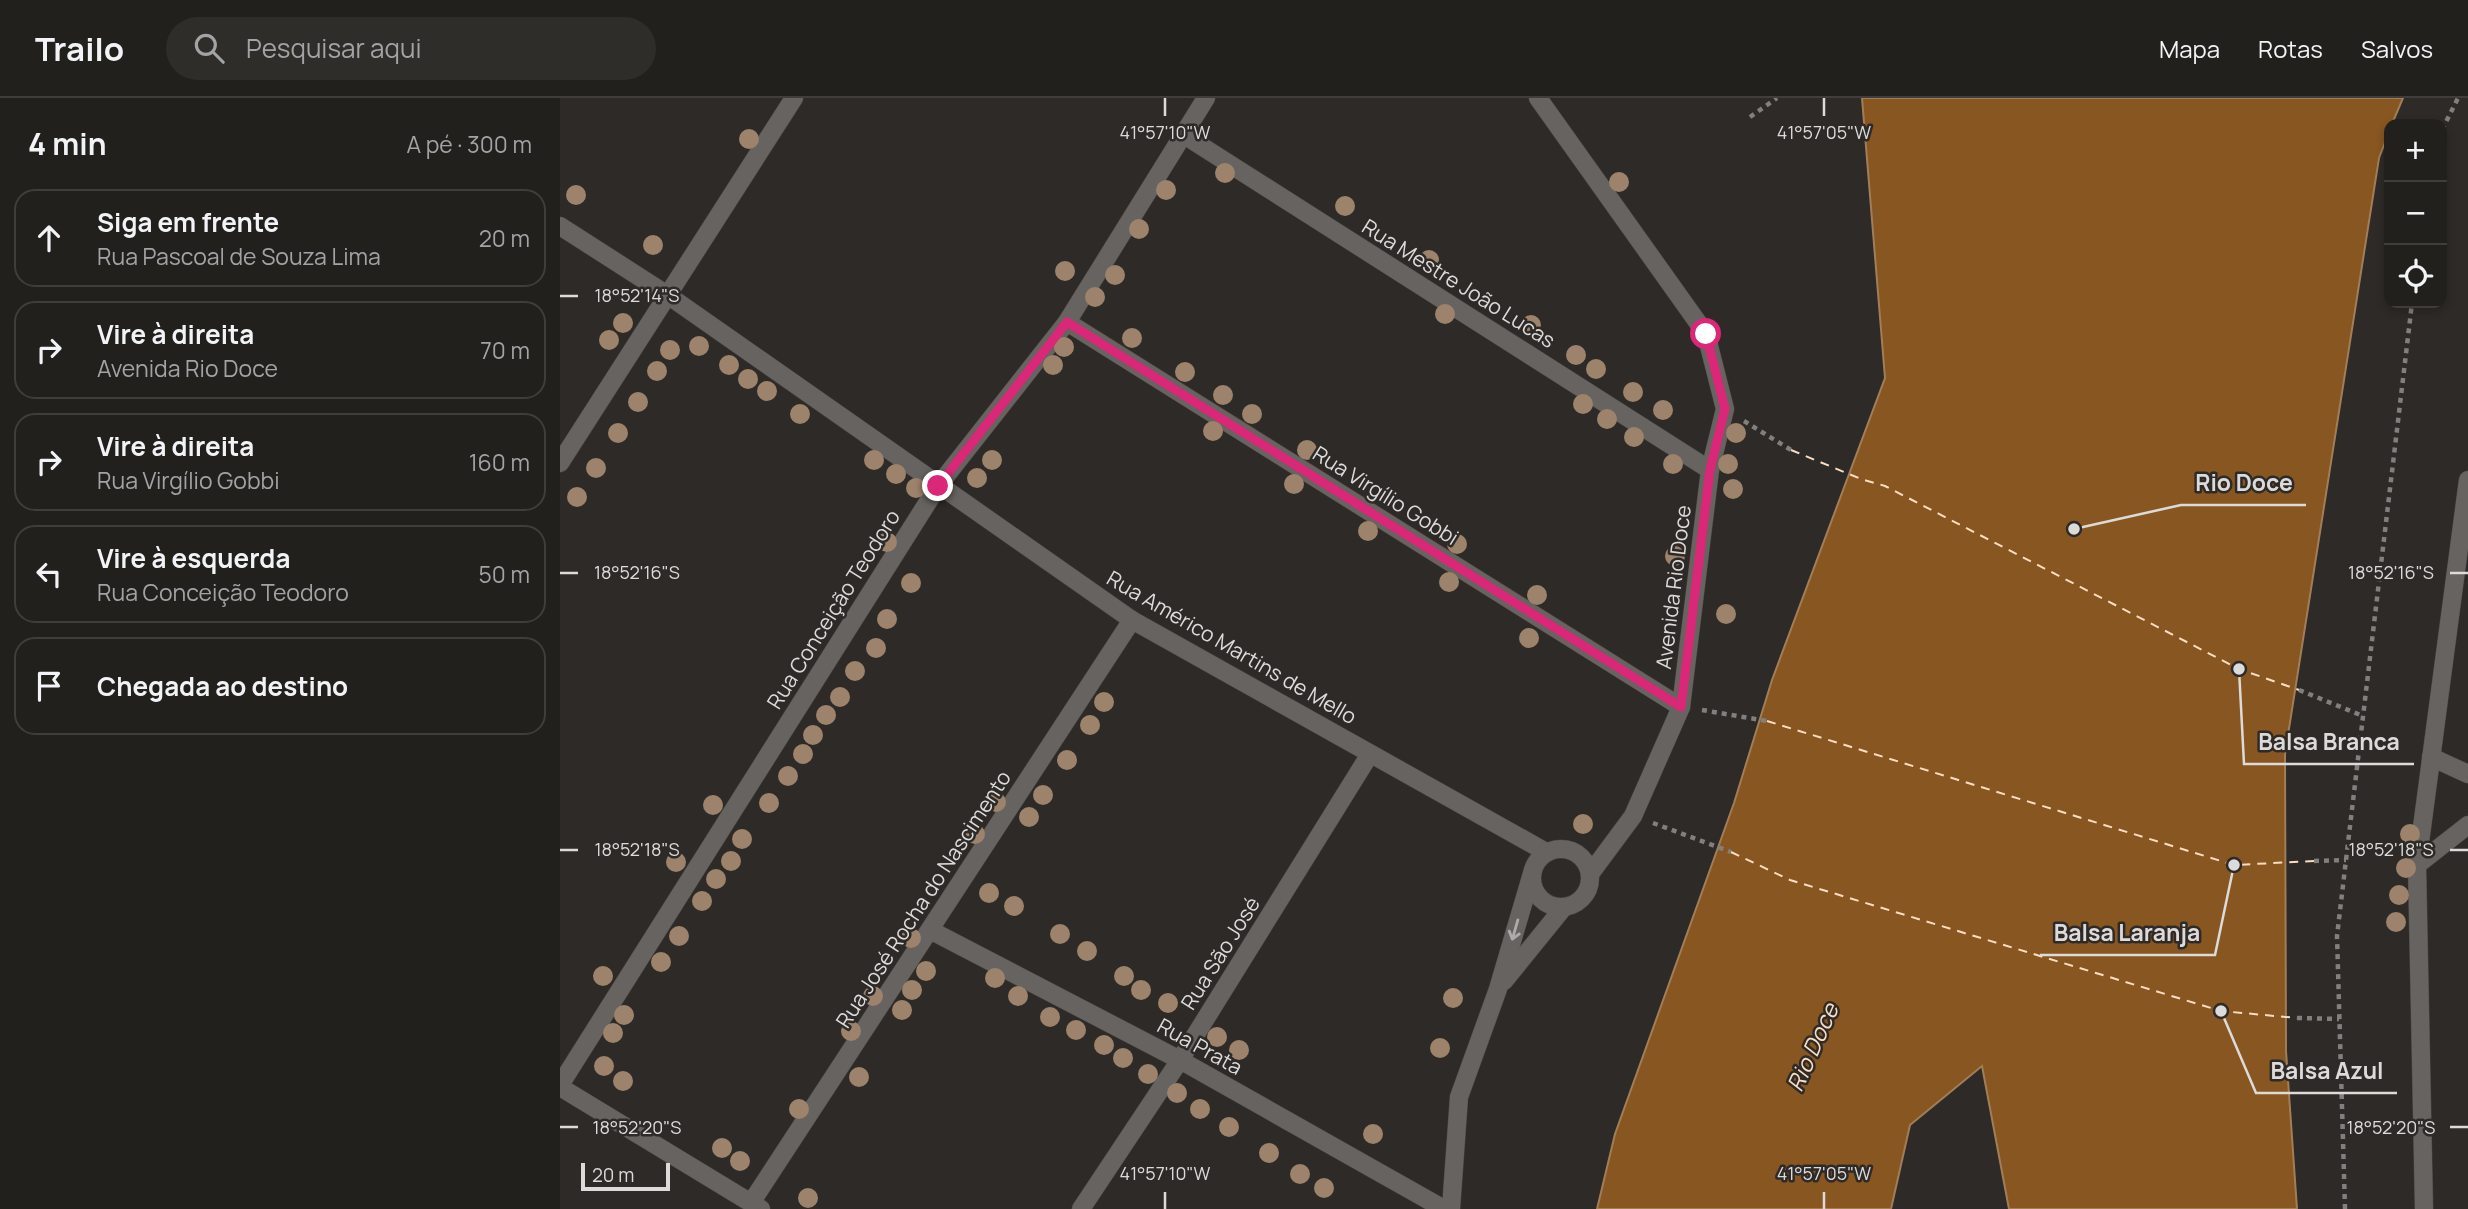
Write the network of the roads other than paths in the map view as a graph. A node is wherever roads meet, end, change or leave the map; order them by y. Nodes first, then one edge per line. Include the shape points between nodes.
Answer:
1 (794, 98) edge
2 (1206, 98) edge
3 (1538, 98) edge
4 (1184, 135) junction
5 (560, 226) edge
6 (669, 296) junction
7 (1067, 322) junction
8 (560, 463) edge
9 (1710, 470) junction
10 (2468, 480) edge
11 (938, 486) junction
12 (1132, 620) junction
13 (1681, 707) junction
14 (1370, 754) junction
15 (2431, 757) junction
16 (2468, 774) edge
17 (2468, 824) edge
18 (1546, 852) junction
19 (2417, 866) junction
20 (1532, 870) junction
21 (1590, 874) junction
22 (1564, 907) junction
23 (930, 930) junction
24 (1498, 989) junction
25 (1180, 1060) junction
26 (560, 1086) edge
27 (756, 1206) edge
28 (1081, 1209) edge
29 (1444, 1209) edge
30 (1451, 1209) edge
31 (2424, 1209) edge

1 - 6 street
2 - 4 street, Rua Conceição Teodoro
3 - 9 street, Avenida Rio Doce via 1706,334 1725,409
4 - 7 street, Rua Conceição Teodoro
4 - 9 street, Rua Mestre João Lucas
5 - 6 street, Rua Américo Martins de Mello
6 - 8 street
6 - 11 street, Rua Américo Martins de Mello
7 - 11 street, Rua Conceição Teodoro
7 - 13 street, Rua Virgílio Gobbi
9 - 13 street, Avenida Rio Doce
10 - 15 street
11 - 12 street, Rua Américo Martins de Mello
11 - 26 street, Rua Conceição Teodoro
12 - 14 street, Rua Américo Martins de Mello
12 - 23 street, Rua José Rocha do Nascimento
13 - 21 street, Avenida Rio Doce via 1633,816
14 - 18 street, Rua Américo Martins de Mello
14 - 25 street, Rua São José
15 - 16 street
15 - 19 street
17 - 19 street
18 - 20 street, Avenida Rio Doce
18 - 21 street via 1569,849 1586,863
19 - 31 street
20 - 22 street via 1535,892 1552,906
20 -> 24 street, Avenida Rio Doce
21 - 22 street, Avenida Rio Doce via 1583,896
22 - 24 street, Avenida Rio Doce
23 - 25 street, Rua Prata
23 - 27 street, Rua José Rocha do Nascimento
24 - 30 street, Avenida Rio Doce via 1459,1097
25 - 28 street, Rua São José
25 - 29 street, Rua Prata
26 - 27 street

